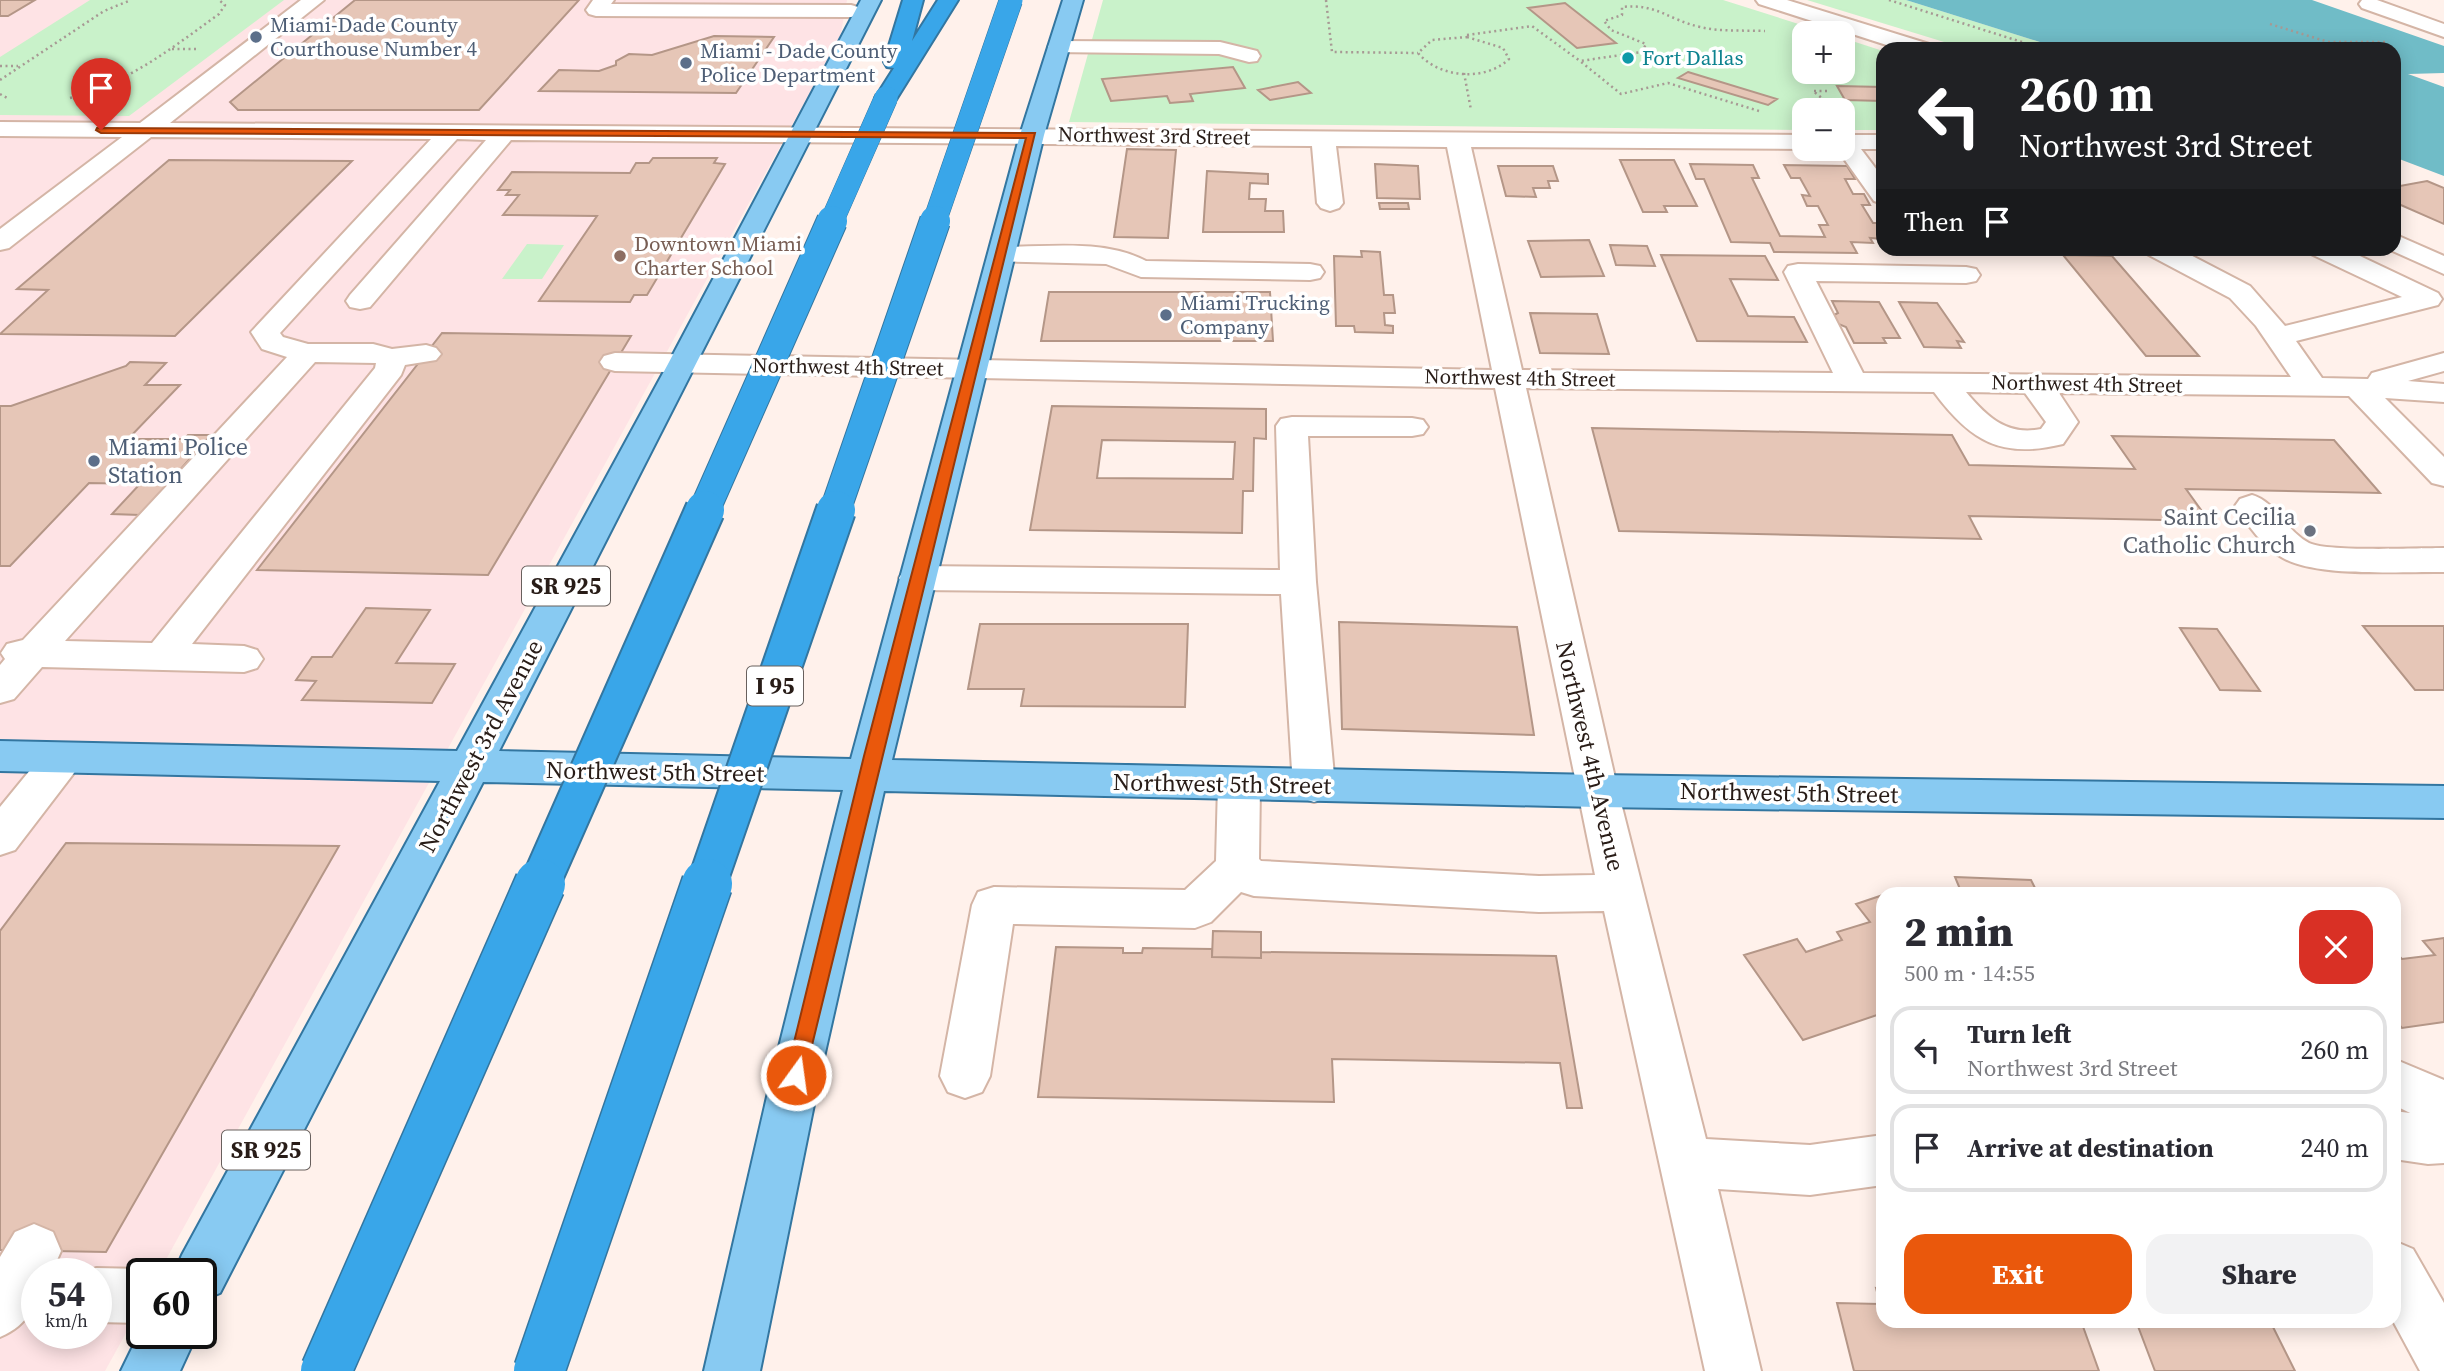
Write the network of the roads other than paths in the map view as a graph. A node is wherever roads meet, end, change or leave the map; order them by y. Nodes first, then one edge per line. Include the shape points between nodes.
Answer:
1 (314, 0) edge
2 (604, 0) edge
3 (871, 0) edge
4 (913, 0) edge
5 (948, 0) edge
6 (1011, 0) edge
7 (1073, 0) edge
8 (1766, 0) edge
9 (2370, 4) dead end
10 (850, 13) edge
11 (2444, 31) edge
12 (1899, 42) edge
13 (1059, 47) junction
14 (1249, 56) dead end
15 (886, 97) junction
16 (447, 121) junction
17 (1465, 128) junction
18 (0, 129) edge
19 (147, 130) junction
20 (504, 133) junction
21 (802, 135) junction
22 (1032, 135) junction
23 (1323, 137) junction
24 (1792, 142) edge
25 (1855, 142) edge
26 (1876, 142) edge
27 (1855, 157) edge
28 (1876, 186) edge
29 (1329, 203) dead end
30 (0, 242) edge
31 (2401, 245) edge
32 (1002, 255) junction
33 (2171, 256) edge
34 (2337, 256) edge
35 (2444, 265) edge
36 (1310, 272) dead end
37 (1966, 275) dead end
38 (360, 301) dead end
39 (2277, 337) junction
40 (307, 353) junction
41 (426, 354) dead end
42 (391, 358) junction
43 (615, 362) dead end
44 (2444, 362) edge
45 (683, 364) junction
46 (973, 369) junction
47 (1508, 379) junction
48 (1852, 382) junction
49 (1943, 383) junction
50 (2034, 384) junction
51 (2313, 387) junction
52 (2357, 387) junction
53 (2444, 393) edge
54 (1412, 427) dead end
55 (2444, 477) edge
56 (2252, 506) dead end
57 (2444, 560) edge
58 (917, 578) junction
59 (1298, 582) junction
60 (18, 653) edge
61 (162, 657) junction
62 (244, 659) dead end
63 (0, 690) edge
64 (0, 757) edge
65 (62, 758) junction
66 (471, 768) junction
67 (867, 777) junction
68 (1239, 785) junction
69 (1314, 786) junction
70 (1597, 792) junction
71 (2444, 802) edge
72 (0, 838) edge
73 (1237, 868) junction
74 (1622, 893) junction
75 (965, 1076) dead end
76 (2401, 1085) edge
77 (2444, 1110) edge
78 (2401, 1136) edge
79 (2444, 1139) edge
80 (1876, 1161) edge
81 (1686, 1162) junction
82 (210, 1258) edge
83 (2401, 1281) edge
84 (161, 1349) edge
85 (2444, 1359) edge
86 (149, 1371) edge
87 (326, 1371) edge
88 (539, 1371) edge
89 (732, 1371) edge
90 (1733, 1371) edge

1 - 19 street
2 - 10 street via 596,10
3 - 10 main road, Northwest 3rd Avenue
4 - 15 highway
5 - 15 highway
6 - 88 highway, I 95, bridge
7 - 13 main road
8 - 12 street
9 - 11 street
10 - 21 main road, Northwest 3rd Avenue / SR 925 via 845,53
13 - 14 street via 1220,48
13 - 22 main road
15 - 87 highway, bridge
16 - 19 street, Northwest 3rd Street via 424,132
16 - 20 street, Northwest 3rd Street
16 - 40 street via 378,211 265,332 272,344
17 - 23 street, Northwest 3rd Street
17 - 24 street, Northwest 3rd Street
17 - 47 street, Northwest 4th Avenue
18 - 19 street, Northwest 3rd Street
19 - 30 street
20 - 21 street, Northwest 3rd Street
20 - 38 street
21 - 22 street, Northwest 3rd Street
21 - 45 main road, Northwest 3rd Avenue / SR 925
22 - 23 street, Northwest 3rd Street
22 - 32 main road
23 - 29 street
25 - 26 street
27 - 28 street
31 - 35 street
32 - 36 street via 1106,256 1141,270
32 - 46 main road
33 - 39 street via 2240,292
34 - 39 street via 2428,299
37 - 48 street via 1798,272
39 - 51 street
40 - 42 street via 373,353
40 - 60 street
41 - 42 street
42 - 61 street via 390,369
43 - 45 street, Northwest 4th Street
44 - 52 street, Northwest 4th Street
45 - 46 street, Northwest 4th Street
45 - 66 main road, Northwest 3rd Avenue / SR 925
46 - 47 street, Northwest 4th Street
46 - 58 main road
47 - 48 street, Northwest 4th Street
47 - 70 street, Northwest 4th Avenue
48 - 49 street, Northwest 4th Street
49 - 50 street, Northwest 4th Street
49 - 50 street via 1975,424 2020,440 2052,437 2062,422
50 - 51 street, Northwest 4th Street
51 - 52 street, Northwest 4th Street
52 - 53 street, Northwest 4th Street
52 - 55 street
54 - 59 street via 1292,426
56 - 57 street via 2287,548 2301,554
58 - 59 street
58 - 67 main road
59 - 69 street
60 - 61 street
60 - 63 street
61 - 62 street
64 - 65 main road, Northwest 5th Street
65 - 66 main road, Northwest 5th Street
65 - 72 street
66 - 67 main road, Northwest 5th Street
66 - 82 main road, Northwest 3rd Avenue / SR 925
67 - 68 main road, Northwest 5th Street
67 - 89 main road
68 - 69 main road, Northwest 5th Street
68 - 73 street
69 - 70 main road, Northwest 5th Street
70 - 71 main road, Northwest 5th Street
70 - 74 street, Northwest 4th Avenue
73 - 74 street via 1254,878 1268,879 1539,894
73 - 75 street via 1195,909 994,905
74 - 81 street, Northwest 4th Avenue
76 - 77 street via 2422,1093
78 - 79 street
80 - 81 street via 1810,1170
81 - 90 street, Northwest 4th Avenue
83 - 85 street
84 - 86 main road

